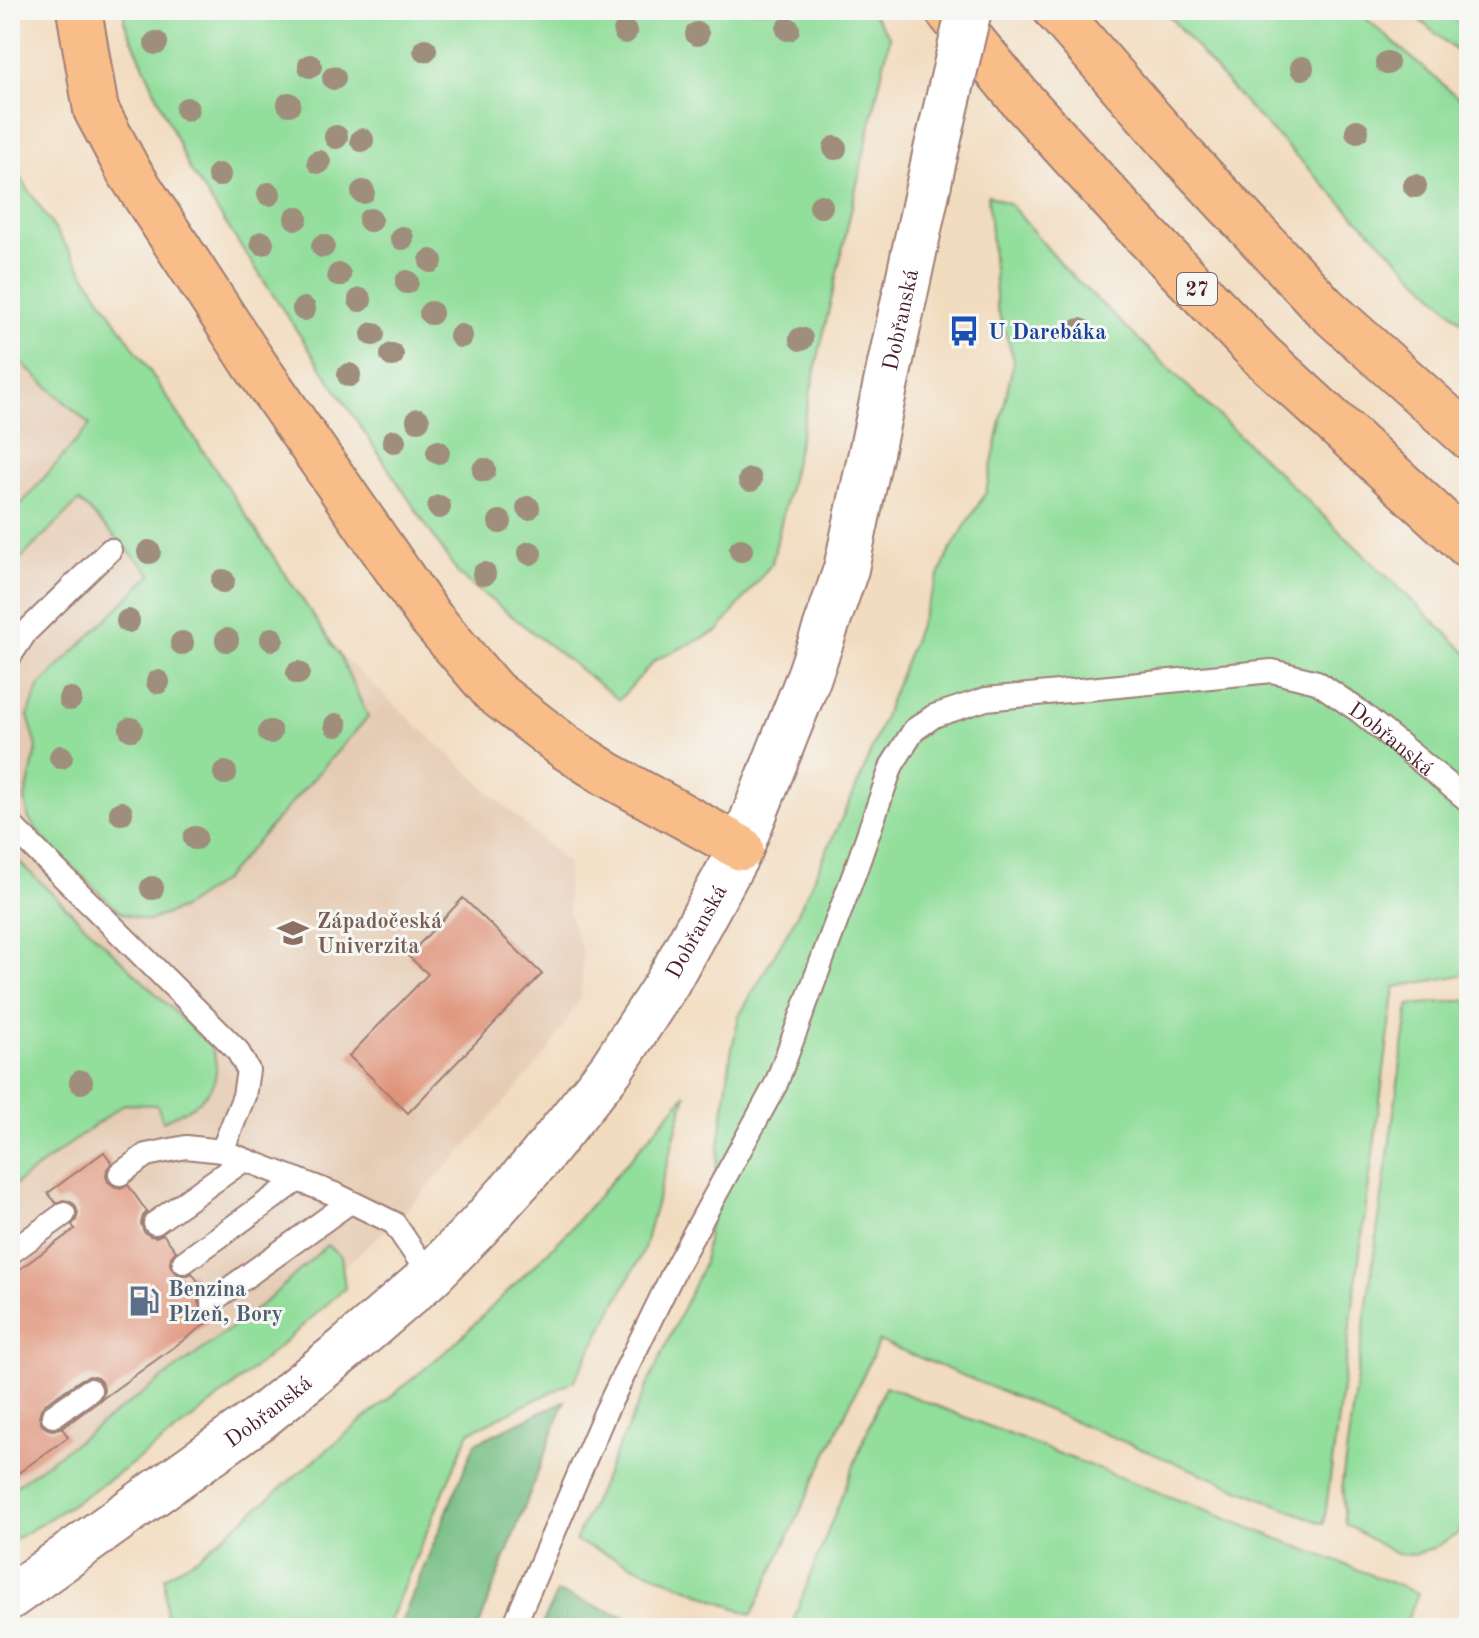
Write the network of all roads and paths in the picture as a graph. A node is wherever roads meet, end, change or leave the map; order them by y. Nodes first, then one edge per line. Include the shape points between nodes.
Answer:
1 (79, 10) edge
2 (947, 10) edge
3 (969, 10) edge
4 (1056, 10) edge
5 (1469, 437) edge
6 (1469, 546) edge
7 (110, 550) dead end
8 (10, 656) edge
9 (1469, 801) edge
10 (10, 824) edge
11 (741, 848) junction
12 (222, 1151) junction
13 (244, 1160) junction
14 (120, 1174) dead end
15 (298, 1180) junction
16 (350, 1202) junction
17 (64, 1214) dead end
18 (155, 1223) dead end
19 (21, 1253) edge
20 (184, 1262) dead end
21 (430, 1276) junction
22 (212, 1301) dead end
23 (90, 1390) dead end
24 (53, 1416) dead end
25 (10, 1597) edge
26 (513, 1628) edge

1 - 11 main road via 96,110 128,170 429,616 494,692 565,747
2 - 6 main road, 27 via 1127,216 1262,356
3 - 11 street, Dobřanská, bridge via 846,569
4 - 5 main road via 1324,307
7 - 8 lane via 26,632
9 - 26 lane, Dobřanská via 1317,682 1272,671 986,699 934,716 914,730 892,765 776,1084 678,1263 605,1413
10 - 12 lane via 237,1050 248,1070 244,1096
11 - 21 street, Dobřanská via 667,983 611,1069 539,1159
12 - 13 lane
12 - 14 lane via 186,1147 146,1155
13 - 15 lane
13 - 18 lane
15 - 16 lane
15 - 20 lane
16 - 21 lane via 394,1223
16 - 22 lane
17 - 19 lane
21 - 25 street, Dobřanská via 260,1418
23 - 24 lane

